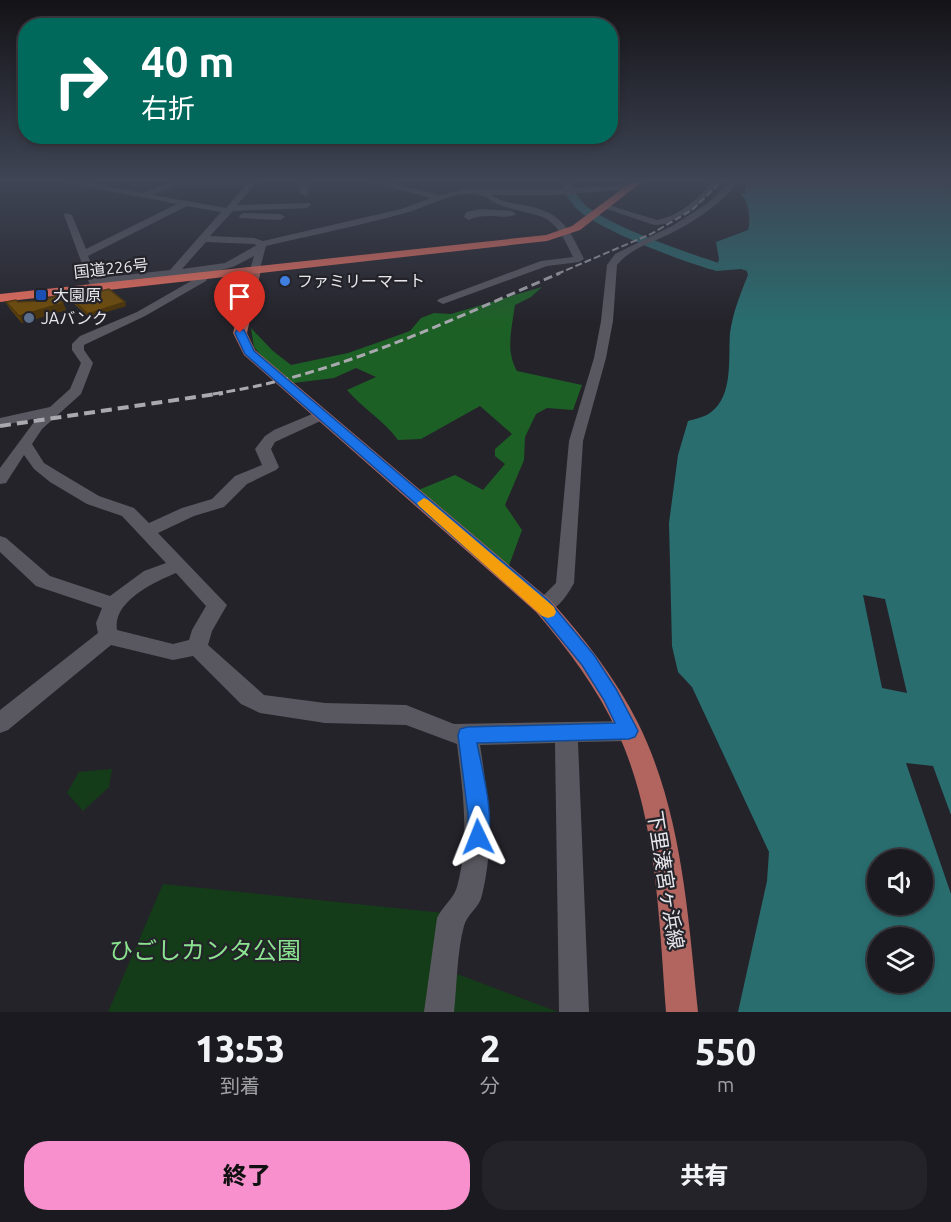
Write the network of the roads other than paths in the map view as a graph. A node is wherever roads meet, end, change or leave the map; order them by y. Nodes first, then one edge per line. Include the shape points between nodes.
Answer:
1 (73, 228) edge
2 (136, 228) edge
3 (213, 228) edge
4 (238, 228) edge
5 (334, 228) edge
6 (563, 228) edge
7 (574, 228) edge
8 (671, 228) edge
9 (566, 233) junction
10 (203, 239) junction
11 (226, 240) junction
12 (262, 246) junction
13 (84, 254) junction
14 (255, 270) junction
15 (173, 273) junction
16 (204, 275) junction
17 (95, 284) junction
18 (0, 298) edge
19 (443, 301) dead end
20 (52, 411) junction
21 (322, 415) junction
22 (0, 422) edge
23 (37, 426) junction
24 (0, 431) edge
25 (24, 444) junction
26 (0, 479) edge
27 (147, 531) junction
28 (0, 542) edge
29 (179, 565) junction
30 (113, 604) junction
31 (543, 606) junction
32 (108, 636) junction
33 (197, 647) junction
34 (0, 723) edge
35 (629, 731) junction
36 (566, 733) junction
37 (467, 735) junction
38 (439, 1012) edge
39 (574, 1012) edge
40 (682, 1012) edge

1 - 13 street
2 - 13 street
3 - 10 street
4 - 11 street
5 - 12 street
6 - 9 street
7 - 9 highway, 国道226号
8 - 31 street via 619,256 612,265 600,358 576,441 565,583
9 - 14 highway, 国道226号 via 525,242
9 - 19 street via 579,259 545,263
10 - 11 street
10 - 15 street
11 - 12 street via 254,240
12 - 14 street
12 - 15 street via 222,267
13 - 17 street
14 - 16 highway, 国道226号
14 - 21 main road, 下里湊宮ヶ浜線 via 240,333 246,348
15 - 17 street
16 - 17 highway, 国道226号
16 - 20 street via 141,314 78,344 87,363 85,371 69,399
17 - 18 highway, 国道226号
20 - 22 street
20 - 23 street
21 - 27 street via 270,439 263,449 271,467 241,480 226,497
21 - 31 main road, 下里湊宮ヶ浜線
23 - 24 street
23 - 25 street
25 - 26 street
25 - 27 street via 39,466 93,500 128,512
27 - 29 street
28 - 30 street via 43,581
29 - 30 street via 150,576
29 - 33 street via 217,605
30 - 32 street via 106,623
31 - 35 main road, 下里湊宮ヶ浜線 via 588,660
32 - 33 street via 173,652
32 - 34 street
33 - 37 street via 260,704 325,713 406,715 453,734
35 - 36 street
35 - 40 main road, 下里湊宮ヶ浜線 via 649,784 664,844
36 - 37 street
36 - 39 street
37 - 38 street via 478,837 470,896 451,918

